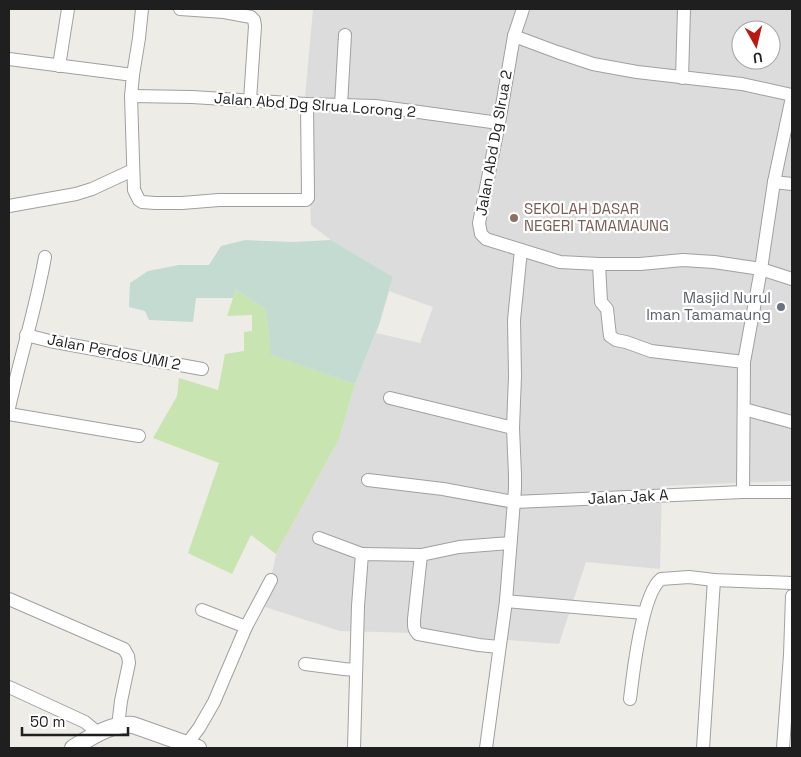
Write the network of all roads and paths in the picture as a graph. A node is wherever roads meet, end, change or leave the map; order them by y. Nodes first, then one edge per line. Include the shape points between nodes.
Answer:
1 (68, 9) edge
2 (142, 9) edge
3 (180, 9) edge
4 (523, 9) edge
5 (684, 9) edge
6 (345, 35) dead end
7 (514, 36) junction
8 (9, 59) edge
9 (59, 66) junction
10 (132, 75) junction
11 (682, 78) junction
12 (131, 96) junction
13 (792, 96) edge
14 (250, 100) junction
15 (307, 104) junction
16 (341, 105) junction
17 (499, 123) junction
18 (133, 170) junction
19 (774, 182) junction
20 (792, 184) edge
21 (9, 206) edge
22 (521, 250) junction
23 (45, 257) dead end
24 (600, 264) junction
25 (761, 269) junction
26 (792, 279) edge
27 (26, 335) junction
28 (744, 362) junction
29 (202, 369) dead end
30 (390, 398) dead end
31 (9, 408) edge
32 (744, 409) junction
33 (9, 414) edge
34 (792, 422) edge
35 (513, 428) junction
36 (139, 436) dead end
37 (368, 480) dead end
38 (743, 492) junction
39 (792, 492) edge
40 (514, 502) junction
41 (319, 538) dead end
42 (510, 543) junction
43 (362, 554) junction
44 (421, 555) junction
45 (271, 580) dead end
46 (714, 580) junction
47 (792, 583) edge
48 (792, 596) edge
49 (9, 599) edge
50 (506, 601) junction
51 (202, 610) dead end
52 (644, 613) junction
53 (246, 627) junction
54 (791, 630) edge
55 (499, 647) junction
56 (305, 664) dead end
57 (356, 670) junction
58 (9, 688) edge
59 (630, 699) dead end
60 (118, 726) junction
61 (98, 732) junction
62 (786, 743) edge
63 (189, 747) edge
64 (73, 748) edge
65 (354, 748) edge
66 (486, 748) edge
67 (703, 748) edge

1 - 9 street
2 - 10 street
3 - 14 street via 238,14 254,20
4 - 7 street, Jalan Abd Dg SIrua 2
5 - 11 street
6 - 16 street
7 - 11 street via 593,64
7 - 17 street, Jalan Abd Dg SIrua 2
8 - 9 street
9 - 10 street
10 - 12 street
11 - 13 street via 742,84
12 - 14 street, Jalan Abd Dg SIrua Lorong 2
12 - 18 street
13 - 19 street
14 - 15 street, Jalan Abd Dg SIrua Lorong 2
15 - 16 street, Jalan Abd Dg SIrua Lorong 2
15 - 18 street via 308,198 304,201 142,202 134,190
16 - 17 street, Jalan Abd Dg SIrua Lorong 2 via 375,106
17 - 22 street, Jalan Abd Dg SIrua 2 via 480,230 486,239
18 - 21 street via 76,194
19 - 20 street
19 - 25 street
22 - 24 street, Jalan Abd Dg SIrua 2 via 560,262
22 - 35 street via 514,320
23 - 27 street
24 - 25 street, Jalan Abd Dg SIrua 2 via 683,260
24 - 28 street via 601,302 607,309 612,338 651,351
25 - 26 street, Jalan Abd Dg SIrua 2
25 - 28 street
27 - 29 street, Jalan Perdos UMI 2
27 - 31 street
28 - 32 street
30 - 35 street
32 - 34 street
32 - 38 street
33 - 36 street
35 - 40 street
37 - 40 street, Jalan Jak A
38 - 39 street, Jalan Jak A
38 - 40 street, Jalan Jak A
40 - 42 street
41 - 43 street
42 - 44 street via 459,547
42 - 50 street
43 - 44 street
43 - 57 street
44 - 55 street via 414,619 416,632
45 - 53 street
46 - 47 street
46 - 52 street via 661,579
46 - 67 street
48 - 54 street
49 - 60 street via 124,650 129,663
50 - 52 street
50 - 55 street
51 - 53 street
52 - 59 street
53 - 63 street via 214,702
54 - 62 street
55 - 66 street
56 - 57 street
57 - 65 street
58 - 61 street via 85,722
60 - 61 street
60 - 63 street via 133,726
61 - 64 street

